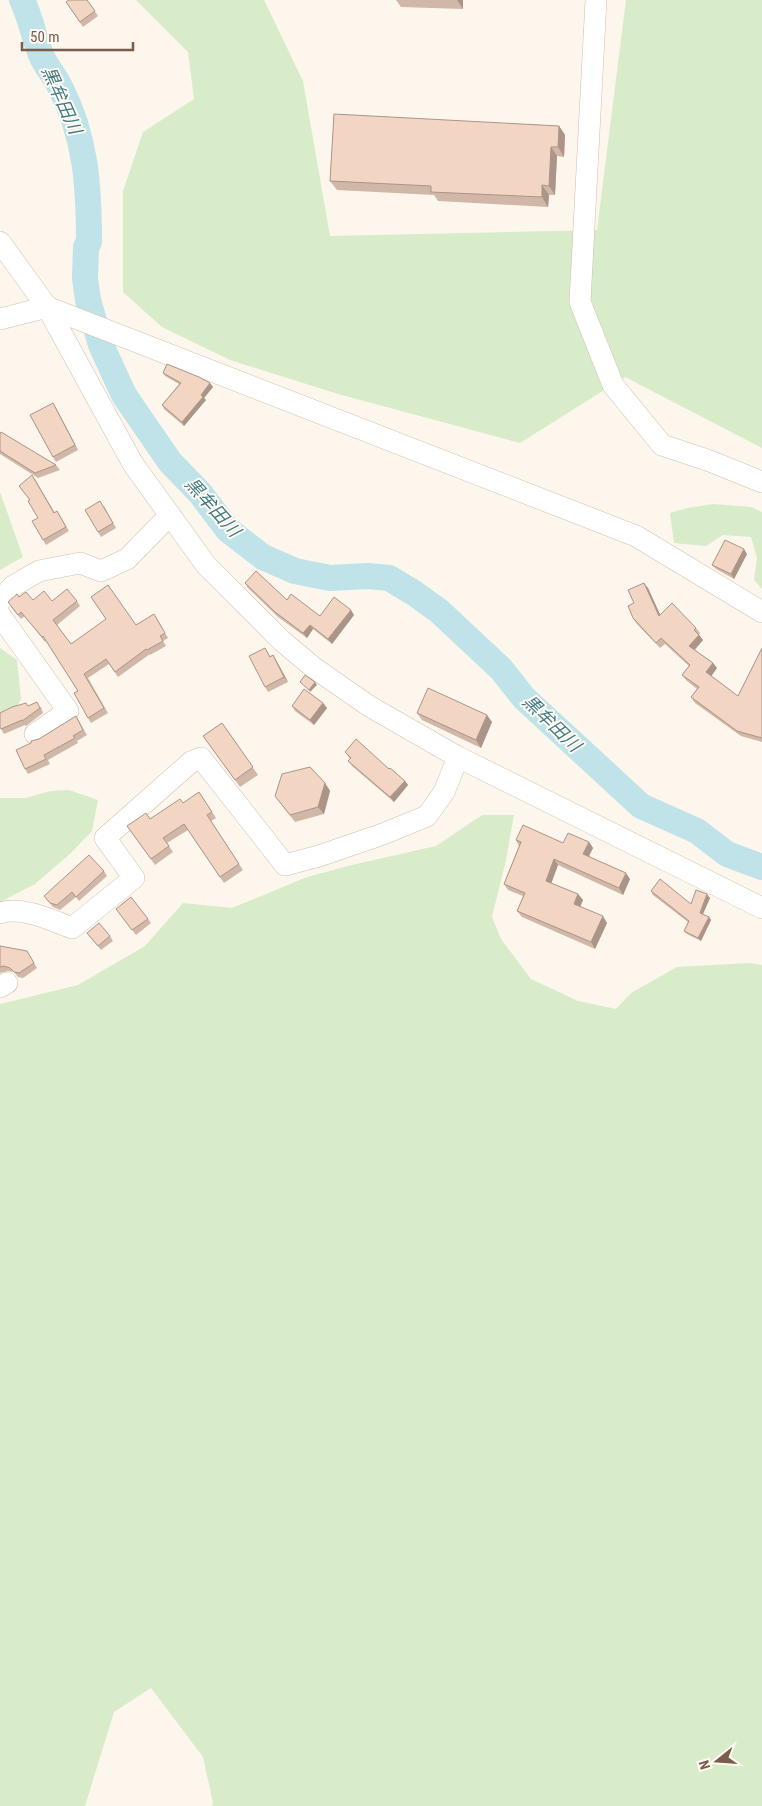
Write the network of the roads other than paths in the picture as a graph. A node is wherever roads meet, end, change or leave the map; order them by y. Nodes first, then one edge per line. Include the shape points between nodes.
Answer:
1 (596, 0) edge
2 (0, 242) edge
3 (47, 307) junction
4 (0, 319) edge
5 (762, 482) edge
6 (170, 515) junction
7 (0, 601) edge
8 (762, 612) edge
9 (0, 615) edge
10 (35, 734) dead end
11 (458, 757) junction
12 (762, 908) edge
13 (0, 913) edge

1 - 5 street via 580,302 613,385 662,445
2 - 3 street
3 - 4 street
3 - 6 street via 133,464
3 - 8 street via 636,536
6 - 7 street via 128,559 101,571 80,563 39,571 13,586
6 - 11 street via 206,564 282,642 369,706
9 - 10 street via 68,711
11 - 12 street
11 - 13 street via 444,792 427,816 285,865 202,758 191,762 105,838 134,878 72,928 32,914

